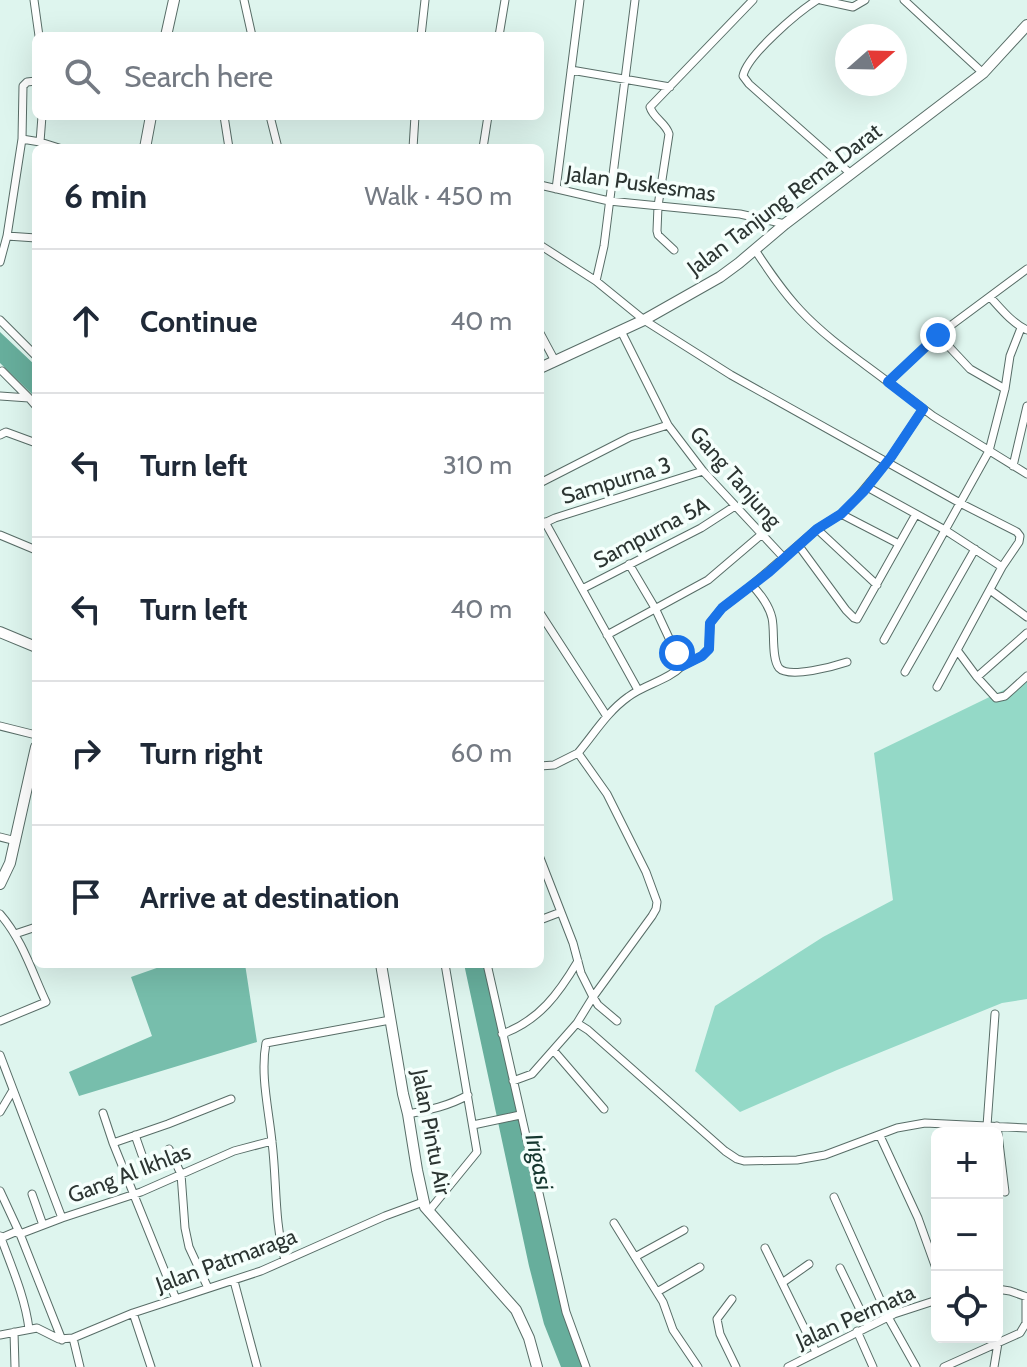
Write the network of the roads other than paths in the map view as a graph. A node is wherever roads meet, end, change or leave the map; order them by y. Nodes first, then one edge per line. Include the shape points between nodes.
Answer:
1 (34, 0) edge
2 (174, 0) edge
3 (244, 0) edge
4 (425, 0) edge
5 (505, 0) edge
6 (580, 0) edge
7 (635, 0) edge
8 (753, 0) edge
9 (819, 0) edge
10 (865, 0) edge
11 (904, 0) edge
12 (1027, 25) edge
13 (38, 32) edge
14 (167, 32) edge
15 (251, 32) edge
16 (421, 32) edge
17 (500, 32) edge
18 (571, 70) junction
19 (983, 73) junction
20 (625, 78) junction
21 (32, 81) edge
22 (670, 87) junction
23 (42, 120) edge
24 (150, 120) edge
25 (225, 120) edge
26 (271, 120) edge
27 (415, 120) edge
28 (487, 120) edge
29 (22, 139) junction
30 (40, 142) junction
31 (46, 144) edge
32 (146, 144) edge
33 (228, 144) edge
34 (277, 144) edge
35 (413, 144) edge
36 (484, 144) edge
37 (851, 174) junction
38 (544, 186) edge
39 (556, 189) junction
40 (609, 201) junction
41 (658, 206) junction
42 (785, 224) junction
43 (7, 236) junction
44 (32, 238) edge
45 (544, 248) edge
46 (674, 250) dead end
47 (755, 250) junction
48 (0, 262) edge
49 (1027, 269) edge
50 (596, 281) junction
51 (990, 297) junction
52 (0, 320) edge
53 (644, 320) junction
54 (1024, 329) edge
55 (621, 331) junction
56 (938, 335) junction
57 (544, 340) edge
58 (32, 352) edge
59 (555, 361) junction
60 (544, 366) edge
61 (2, 371) edge
62 (888, 382) junction
63 (1005, 389) junction
64 (0, 396) edge
65 (29, 398) junction
66 (32, 401) edge
67 (1027, 406) edge
68 (923, 409) junction
69 (668, 425) junction
70 (0, 435) edge
71 (32, 442) edge
72 (989, 451) junction
73 (887, 461) junction
74 (1013, 466) junction
75 (703, 471) junction
76 (1027, 474) edge
77 (544, 481) edge
78 (867, 487) junction
79 (960, 503) junction
80 (735, 506) junction
81 (841, 514) junction
82 (916, 514) junction
83 (544, 524) edge
84 (544, 526) edge
85 (817, 529) junction
86 (945, 530) junction
87 (762, 534) junction
88 (0, 535) edge
89 (899, 544) junction
90 (799, 546) junction
91 (32, 548) edge
92 (975, 549) junction
93 (784, 558) junction
94 (629, 564) junction
95 (1002, 567) junction
96 (752, 585) junction
97 (877, 585) junction
98 (582, 589) junction
99 (990, 590) junction
100 (655, 608) junction
101 (1027, 617) edge
102 (544, 620) edge
103 (0, 632) edge
104 (1027, 633) edge
105 (607, 635) junction
106 (884, 640) dead end
107 (32, 645) edge
108 (957, 650) junction
109 (847, 662) dead end
110 (682, 666) junction
111 (905, 672) dead end
112 (1027, 676) edge
113 (977, 677) junction
114 (937, 687) dead end
115 (638, 690) junction
116 (606, 715) junction
117 (0, 726) edge
118 (32, 734) edge
119 (578, 753) junction
120 (544, 766) edge
121 (31, 791) edge
122 (0, 837) edge
123 (16, 841) junction
124 (544, 868) edge
125 (550, 882) junction
126 (0, 884) edge
127 (544, 884) edge
128 (561, 912) junction
129 (0, 914) edge
130 (544, 918) edge
131 (32, 928) edge
132 (15, 934) junction
133 (578, 961) junction
134 (382, 968) edge
135 (446, 968) edge
136 (488, 968) edge
137 (593, 997) junction
138 (995, 1014) dead end
139 (390, 1020) junction
140 (0, 1021) edge
141 (617, 1021) dead end
142 (577, 1023) junction
143 (502, 1034) junction
144 (554, 1051) junction
145 (0, 1055) edge
146 (513, 1081) junction
147 (13, 1090) junction
148 (468, 1095) junction
149 (231, 1099) dead end
150 (604, 1109) dead end
151 (0, 1112) edge
152 (103, 1113) dead end
153 (408, 1114) junction
154 (518, 1115) junction
155 (473, 1125) junction
156 (987, 1126) junction
157 (997, 1126) junction
158 (950, 1127) edge
159 (979, 1127) edge
160 (1027, 1128) edge
161 (135, 1135) junction
162 (880, 1136) junction
163 (272, 1141) junction
164 (113, 1143) junction
165 (169, 1149) dead end
166 (142, 1155) dead end
167 (181, 1174) junction
168 (0, 1191) edge
169 (1005, 1192) dead end
170 (133, 1193) junction
171 (32, 1194) dead end
172 (834, 1197) dead end
173 (425, 1207) junction
174 (62, 1218) junction
175 (614, 1223) dead end
176 (43, 1225) junction
177 (684, 1230) dead end
178 (20, 1234) junction
179 (1, 1237) edge
180 (765, 1248) dead end
181 (931, 1254) edge
182 (635, 1257) junction
183 (285, 1260) junction
184 (809, 1264) dead end
185 (700, 1267) dead end
186 (840, 1268) dead end
187 (234, 1281) junction
188 (782, 1283) junction
189 (208, 1288) junction
190 (1003, 1290) edge
191 (657, 1292) junction
192 (1027, 1297) edge
193 (176, 1299) junction
194 (732, 1299) dead end
195 (931, 1302) edge
196 (133, 1313) junction
197 (888, 1317) junction
198 (54, 1324) junction
199 (868, 1326) junction
200 (29, 1329) junction
201 (42, 1330) junction
202 (857, 1331) junction
203 (14, 1332) junction
204 (0, 1335) edge
205 (73, 1338) junction
206 (62, 1340) junction
207 (1003, 1341) edge
208 (998, 1343) joint
209 (816, 1352) junction
210 (802, 1359) junction
211 (15, 1367) edge
212 (80, 1367) edge
213 (151, 1367) edge
214 (257, 1367) edge
215 (537, 1367) edge
216 (586, 1367) edge
217 (698, 1367) edge
218 (736, 1367) edge
219 (788, 1367) edge
220 (807, 1367) edge
221 (873, 1367) edge
222 (916, 1367) edge
223 (944, 1367) edge
224 (994, 1367) edge

1 - 13 street
2 - 14 street
3 - 15 street
4 - 16 street
5 - 17 street
6 - 18 street
7 - 20 street
8 - 22 street
9 - 10 street via 853,7
9 - 37 street via 796,15 754,57 743,76
11 - 19 street
12 - 19 street, Jalan Tanjung Rema Darat
18 - 20 street
18 - 39 street
19 - 37 street, Jalan Tanjung Rema Darat
20 - 22 street
20 - 40 street
21 - 29 street via 23,86
22 - 41 street via 650,107 669,134
23 - 30 street
24 - 32 street
25 - 33 street
26 - 34 street
27 - 35 street
28 - 36 street
29 - 30 street
29 - 43 street
30 - 31 street
37 - 42 street, Jalan Tanjung Rema Darat
38 - 39 street, Jalan Puskesmas
39 - 40 street, Jalan Puskesmas
40 - 41 street, Jalan Puskesmas
40 - 50 street
41 - 42 street, Jalan Puskesmas
41 - 46 street via 658,235
42 - 47 street, Jalan Tanjung Rema Darat
43 - 44 street
43 - 48 street
45 - 50 street
47 - 53 street, Jalan Tanjung Rema Darat via 720,277
47 - 62 street via 800,311
49 - 51 street
50 - 53 street
51 - 54 street
51 - 56 street
52 - 58 street
53 - 55 street, Jalan Tanjung Rema Darat
53 - 73 street
54 - 63 street via 1010,356
55 - 59 street, Jalan Tanjung Rema Darat
55 - 69 street, Gang Tanjung
56 - 62 street
56 - 63 street via 970,369
57 - 59 street
59 - 60 street, Jalan Tanjung Rema Darat
61 - 65 street
62 - 68 street
63 - 72 street
64 - 65 street
65 - 66 street
67 - 74 street
68 - 72 street
68 - 73 street
69 - 75 street, Gang Tanjung
69 - 77 street via 630,437
70 - 71 street via 6,432
72 - 74 street
72 - 79 street
73 - 78 street
73 - 79 street
74 - 76 street
75 - 80 street, Gang Tanjung
75 - 83 street, Sampurna 3
78 - 81 street
78 - 82 street
79 - 86 street
79 - 95 street via 1019,534
80 - 87 street, Gang Tanjung
80 - 94 street, Sampurna 5A
81 - 85 street
81 - 89 street
82 - 86 street
82 - 89 street
84 - 98 street
85 - 90 street
85 - 97 street
86 - 92 street
86 - 106 street
87 - 93 street, Gang Tanjung
87 - 100 street via 708,580
88 - 91 street
89 - 97 street
90 - 93 street
90 - 97 street via 854,618 859,618
92 - 95 street
92 - 111 street
93 - 96 street
94 - 98 street, Sampurna 5A
94 - 100 street
95 - 99 street
96 - 109 street via 771,614 779,668 801,673
96 - 110 street via 710,623 706,653
98 - 105 street
99 - 101 street
99 - 108 street
100 - 105 street
100 - 110 street
102 - 116 street
103 - 107 street
104 - 113 street
105 - 115 street
108 - 113 street
108 - 114 street
110 - 115 street
112 - 113 street via 1000,699
115 - 116 street
116 - 119 street
117 - 118 street
119 - 120 street
119 - 137 street via 607,794 657,902
121 - 123 street
122 - 123 street
123 - 126 street
124 - 125 street
125 - 127 street
125 - 128 street
128 - 130 street
128 - 133 street
129 - 132 street
131 - 132 street
132 - 140 street via 46,1002
133 - 137 street
133 - 143 street via 548,1005
134 - 139 street, Jalan Pintu Air
135 - 148 street
136 - 143 street
137 - 141 street
137 - 142 street
138 - 156 street
139 - 153 street, Jalan Pintu Air
139 - 163 street via 266,1043
142 - 144 street
142 - 162 street via 737,1159 813,1158
143 - 146 street
144 - 146 street via 532,1074
144 - 150 street
145 - 147 street
146 - 154 street
147 - 151 street
147 - 174 street
148 - 153 street
148 - 155 street
149 - 161 street
152 - 164 street
153 - 173 street, Jalan Pintu Air
154 - 155 street
154 - 216 street via 566,1312
155 - 173 street via 476,1155
156 - 157 street
156 - 159 street
157 - 160 street
157 - 169 street
158 - 162 street via 925,1123
161 - 164 street
161 - 166 street
162 - 181 street
163 - 167 street, Gang Al Ikhlas
163 - 183 street
164 - 170 street
165 - 167 street
167 - 170 street, Gang Al Ikhlas
167 - 189 street via 189,1247
168 - 178 street
170 - 174 street, Gang Al Ikhlas
170 - 193 street
171 - 176 street
172 - 197 street
173 - 183 street, Jalan Patmaraga via 385,1216
173 - 215 street, Jalan Pintu Air via 516,1310
174 - 176 street, Gang Al Ikhlas
175 - 182 street
176 - 178 street, Gang Al Ikhlas
177 - 182 street
178 - 179 street, Gang Al Ikhlas
178 - 198 street
179 - 200 street
180 - 188 street
182 - 191 street
183 - 187 street, Jalan Patmaraga
184 - 188 street
185 - 191 street
186 - 199 street
187 - 189 street, Jalan Patmaraga
187 - 214 street
188 - 209 street
189 - 193 street, Jalan Patmaraga
190 - 192 street
191 - 217 street via 673,1330
192 - 207 street via 1024,1327
193 - 196 street, Jalan Patmaraga
194 - 218 street via 717,1319
195 - 197 street, Jalan Permata
196 - 205 street, Jalan Patmaraga
196 - 213 street
197 - 199 street, Jalan Permata
197 - 222 street
198 - 201 street
198 - 206 street
199 - 202 street, Jalan Permata
200 - 201 street
200 - 203 street
201 - 206 street
202 - 209 street, Jalan Permata
202 - 221 street
203 - 204 street
203 - 211 street
205 - 206 street, Jalan Patmaraga
205 - 212 street
208 - 223 street
208 - 224 street
209 - 210 street, Jalan Permata
210 - 219 street, Jalan Permata
210 - 220 street

